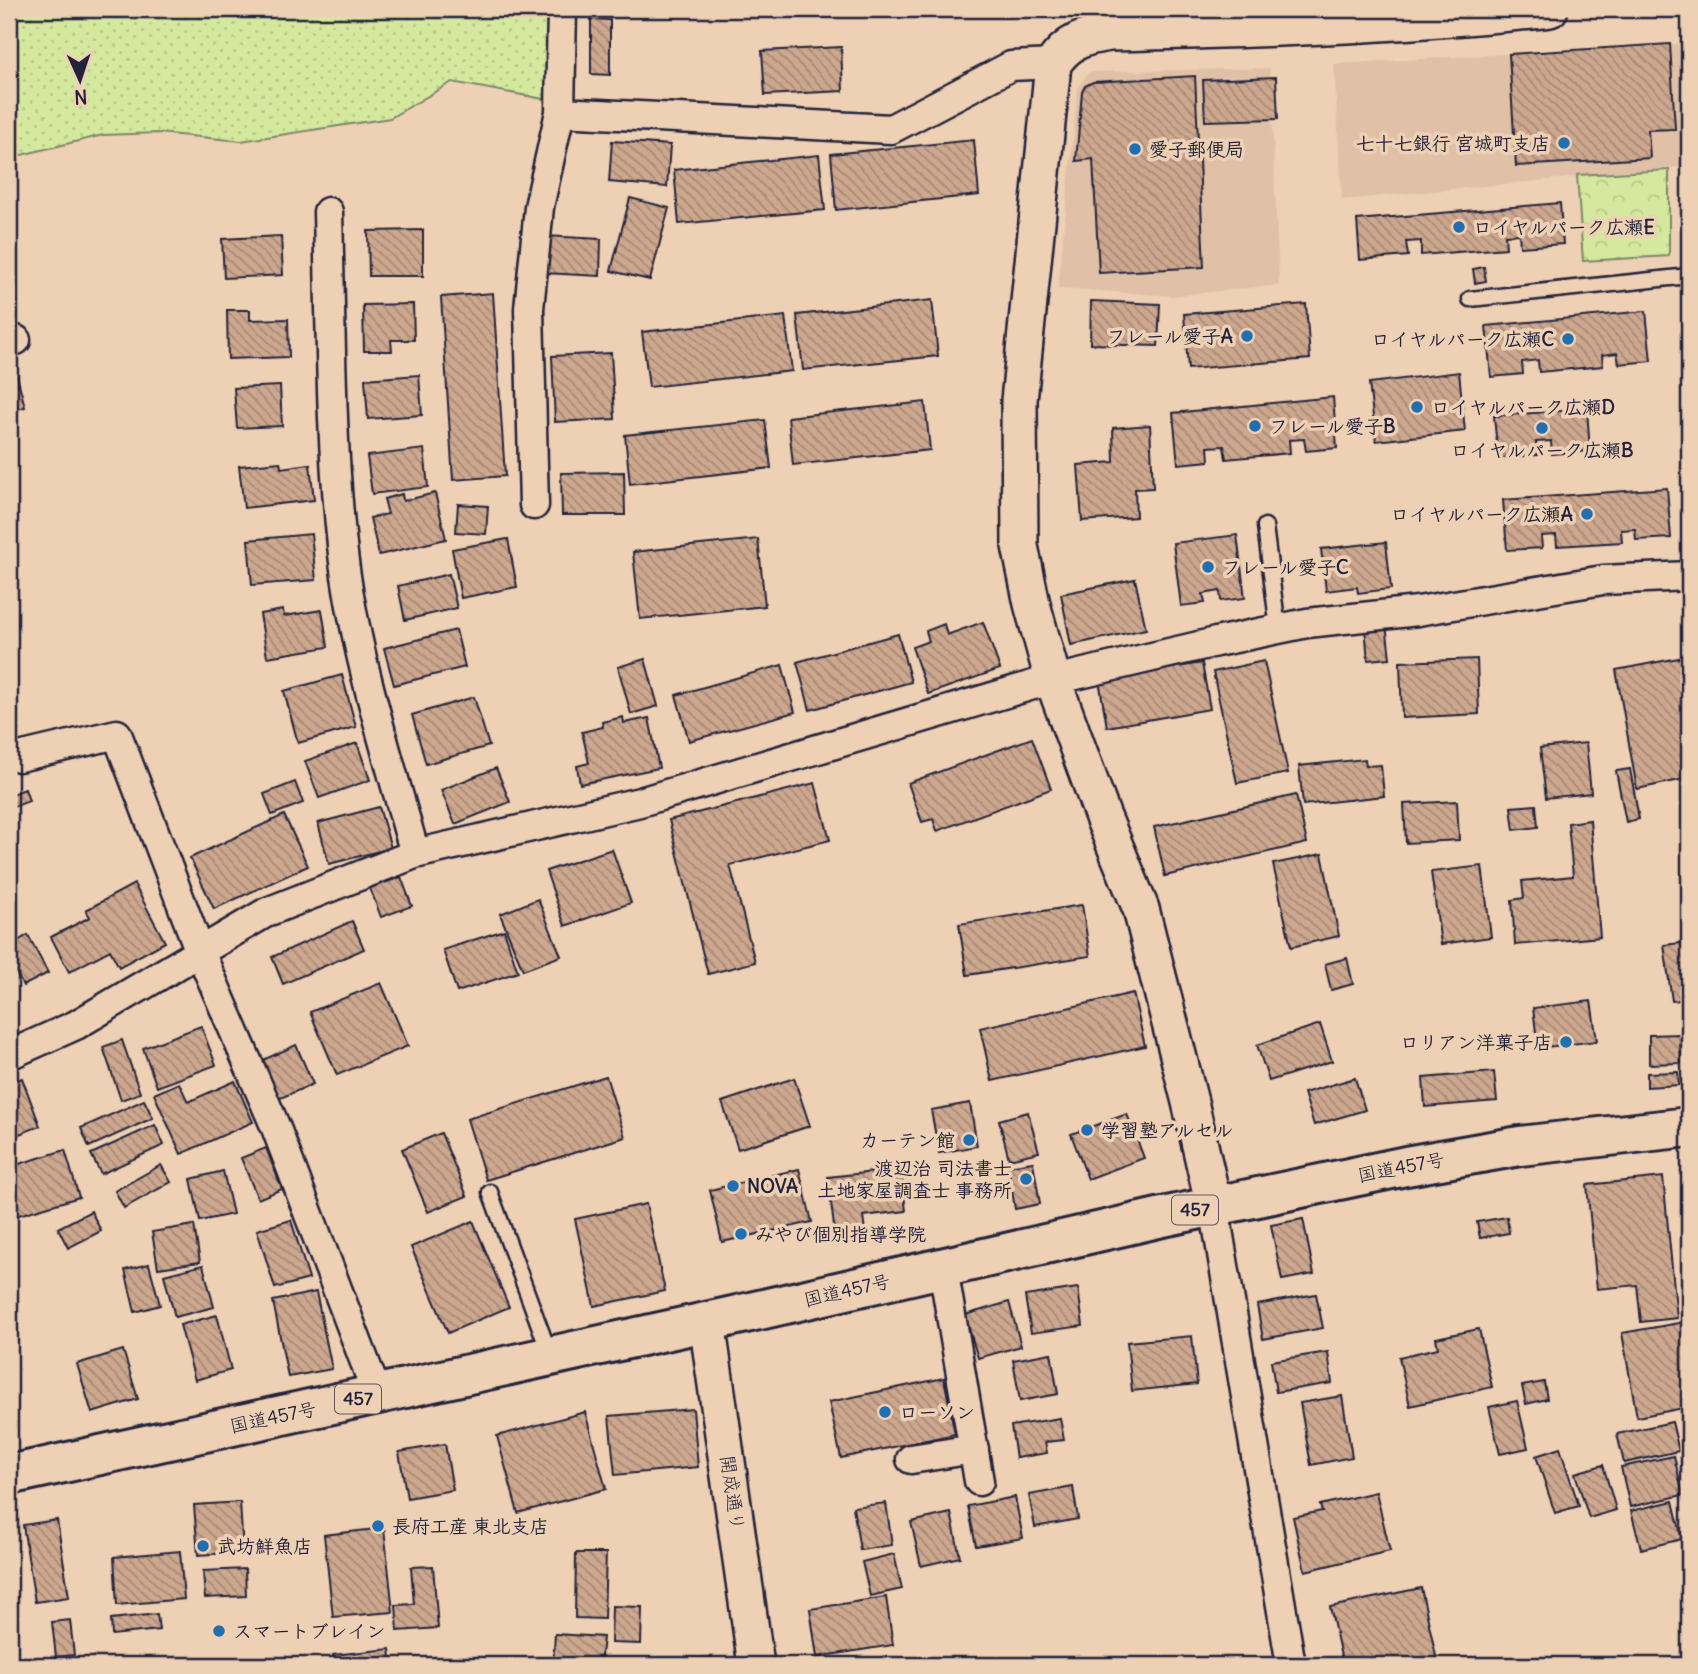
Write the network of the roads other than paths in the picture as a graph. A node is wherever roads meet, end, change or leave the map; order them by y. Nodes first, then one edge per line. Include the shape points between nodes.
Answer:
1 (562, 9) edge
2 (1550, 9) edge
3 (1319, 18) edge
4 (1054, 64) junction
5 (560, 111) junction
6 (328, 212) dead end
7 (1689, 276) edge
8 (1470, 299) dead end
9 (534, 505) dead end
10 (1265, 526) dead end
11 (1689, 576) edge
12 (1278, 629) junction
13 (1054, 680) junction
14 (19, 757) dead end
15 (415, 855) junction
16 (200, 952) junction
17 (9, 1055) edge
18 (1689, 1127) edge
19 (491, 1192) dead end
20 (1214, 1206) junction
21 (943, 1268) junction
22 (707, 1322) junction
23 (550, 1356) junction
24 (377, 1394) junction
25 (974, 1449) junction
26 (911, 1459) dead end
27 (9, 1475) edge
28 (979, 1481) dead end
29 (756, 1665) edge
30 (1291, 1665) edge

1 - 5 street
2 - 3 street via 1449,19
3 - 4 street via 1092,35 1076,40
4 - 5 street via 1011,66 891,129
4 - 13 street via 1019,401 1020,546
5 - 9 street via 539,207 529,309
6 - 15 street via 342,547 362,659
7 - 8 lane
10 - 12 lane
11 - 12 street via 1603,580
12 - 13 street
13 - 15 street via 640,802
13 - 20 street via 1141,909
14 - 16 street via 117,734
15 - 16 street via 267,912
16 - 17 street via 76,1025
16 - 24 street via 276,1128
18 - 20 highway, 国道457号 / 457 via 1520,1146
19 - 23 lane
20 - 21 highway, 国道457号 / 457
20 - 30 street
21 - 22 highway, 国道457号 / 457
21 - 25 street
22 - 23 highway, 国道457号 / 457
22 - 29 street, 開成通り
23 - 24 highway, 国道457号 / 457
24 - 27 highway, 国道457号 / 457
25 - 26 street
25 - 28 street

